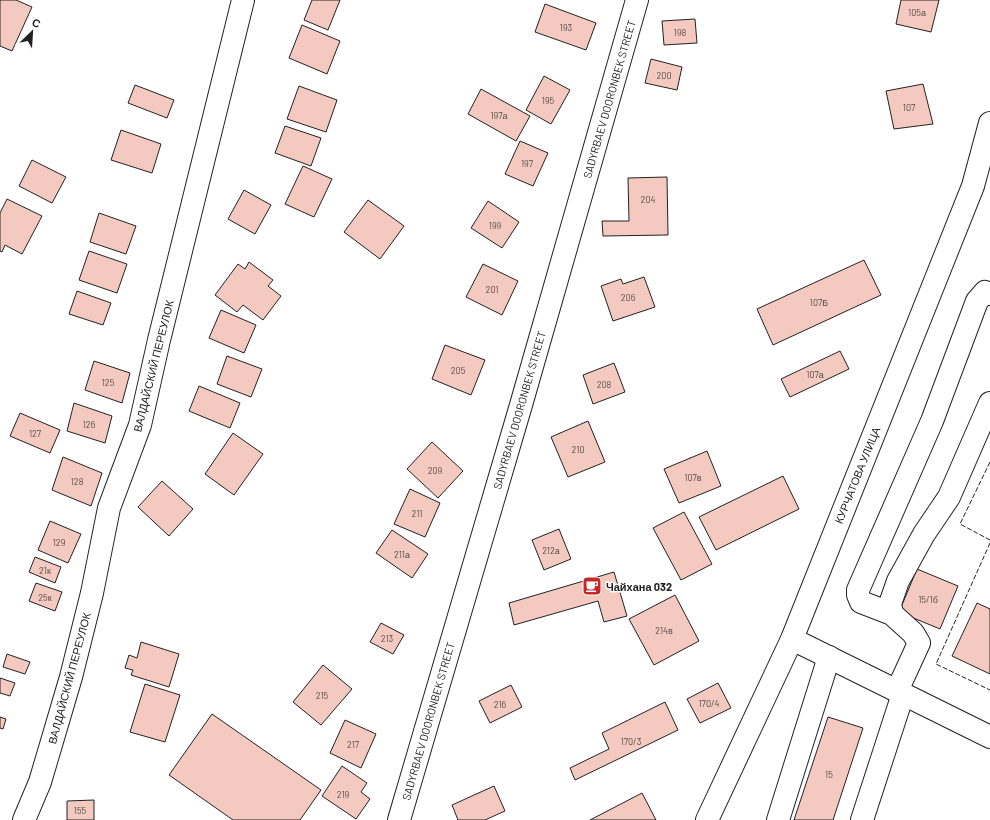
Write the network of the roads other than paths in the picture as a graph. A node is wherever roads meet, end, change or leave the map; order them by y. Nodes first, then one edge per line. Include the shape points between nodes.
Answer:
1 (243, 0) edge
2 (637, 0) edge
3 (990, 123) edge
4 (985, 165) edge
5 (990, 294) edge
6 (990, 403) edge
7 (892, 614) junction
8 (792, 639) junction
9 (829, 657) junction
10 (900, 693) junction
11 (990, 737) edge
12 (24, 820) edge
13 (399, 820) edge
14 (706, 820) edge
15 (778, 820) edge
16 (862, 820) edge

1 - 12 street, ВАЛДАЙСКИЙ ПЕРЕУЛОК via 140,425 109,508 92,594 70,677 40,782
2 - 13 street, SADYRBAEV DOORONBEK STREET
3 - 4 street, КУРЧАТОВА УЛИЦА
4 - 8 street, КУРЧАТОВА УЛИЦА via 973,186
5 - 7 street via 985,292 977,301 932,421 858,590 861,602
6 - 7 street via 949,497 924,534 898,581 890,604
7 - 10 street via 913,633 919,643
8 - 9 street
8 - 14 street, КУРЧАТОВА УЛИЦА
9 - 10 street
9 - 15 street
10 - 11 street
10 - 16 street

